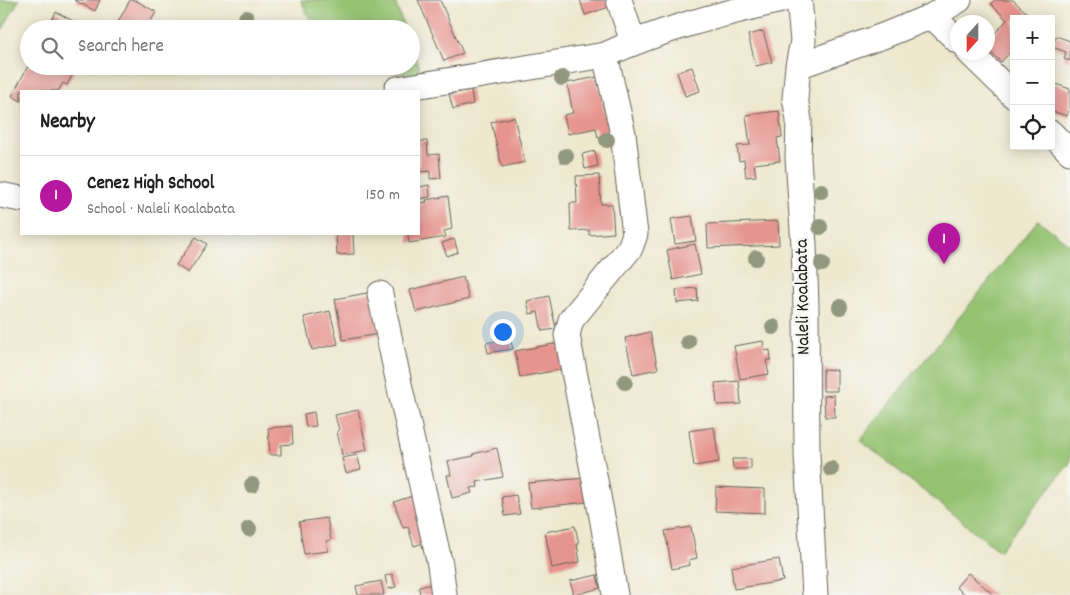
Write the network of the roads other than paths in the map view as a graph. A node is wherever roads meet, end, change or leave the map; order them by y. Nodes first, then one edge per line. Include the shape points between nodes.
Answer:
1 (619, 0) edge
2 (781, 0) edge
3 (799, 0) edge
4 (959, 0) edge
5 (932, 16) junction
6 (950, 33) edge
7 (633, 42) junction
8 (605, 55) junction
9 (977, 60) edge
10 (798, 66) junction
11 (397, 89) dead end
12 (1010, 92) edge
13 (1055, 137) edge
14 (1070, 152) edge
15 (0, 196) edge
16 (20, 199) edge
17 (380, 294) dead end
18 (444, 595) edge
19 (615, 595) edge
20 (815, 595) edge

1 - 7 street
2 - 7 street via 726,13
3 - 10 street, Naleli Koalabata via 803,41
4 - 5 street
5 - 6 street
5 - 10 street
7 - 8 street
8 - 11 street
8 - 19 street via 623,134 636,234 630,248 571,320 567,335
9 - 12 street
10 - 20 street, Naleli Koalabata via 795,98 799,120 806,307 807,454
13 - 14 street
15 - 16 street
17 - 18 street

